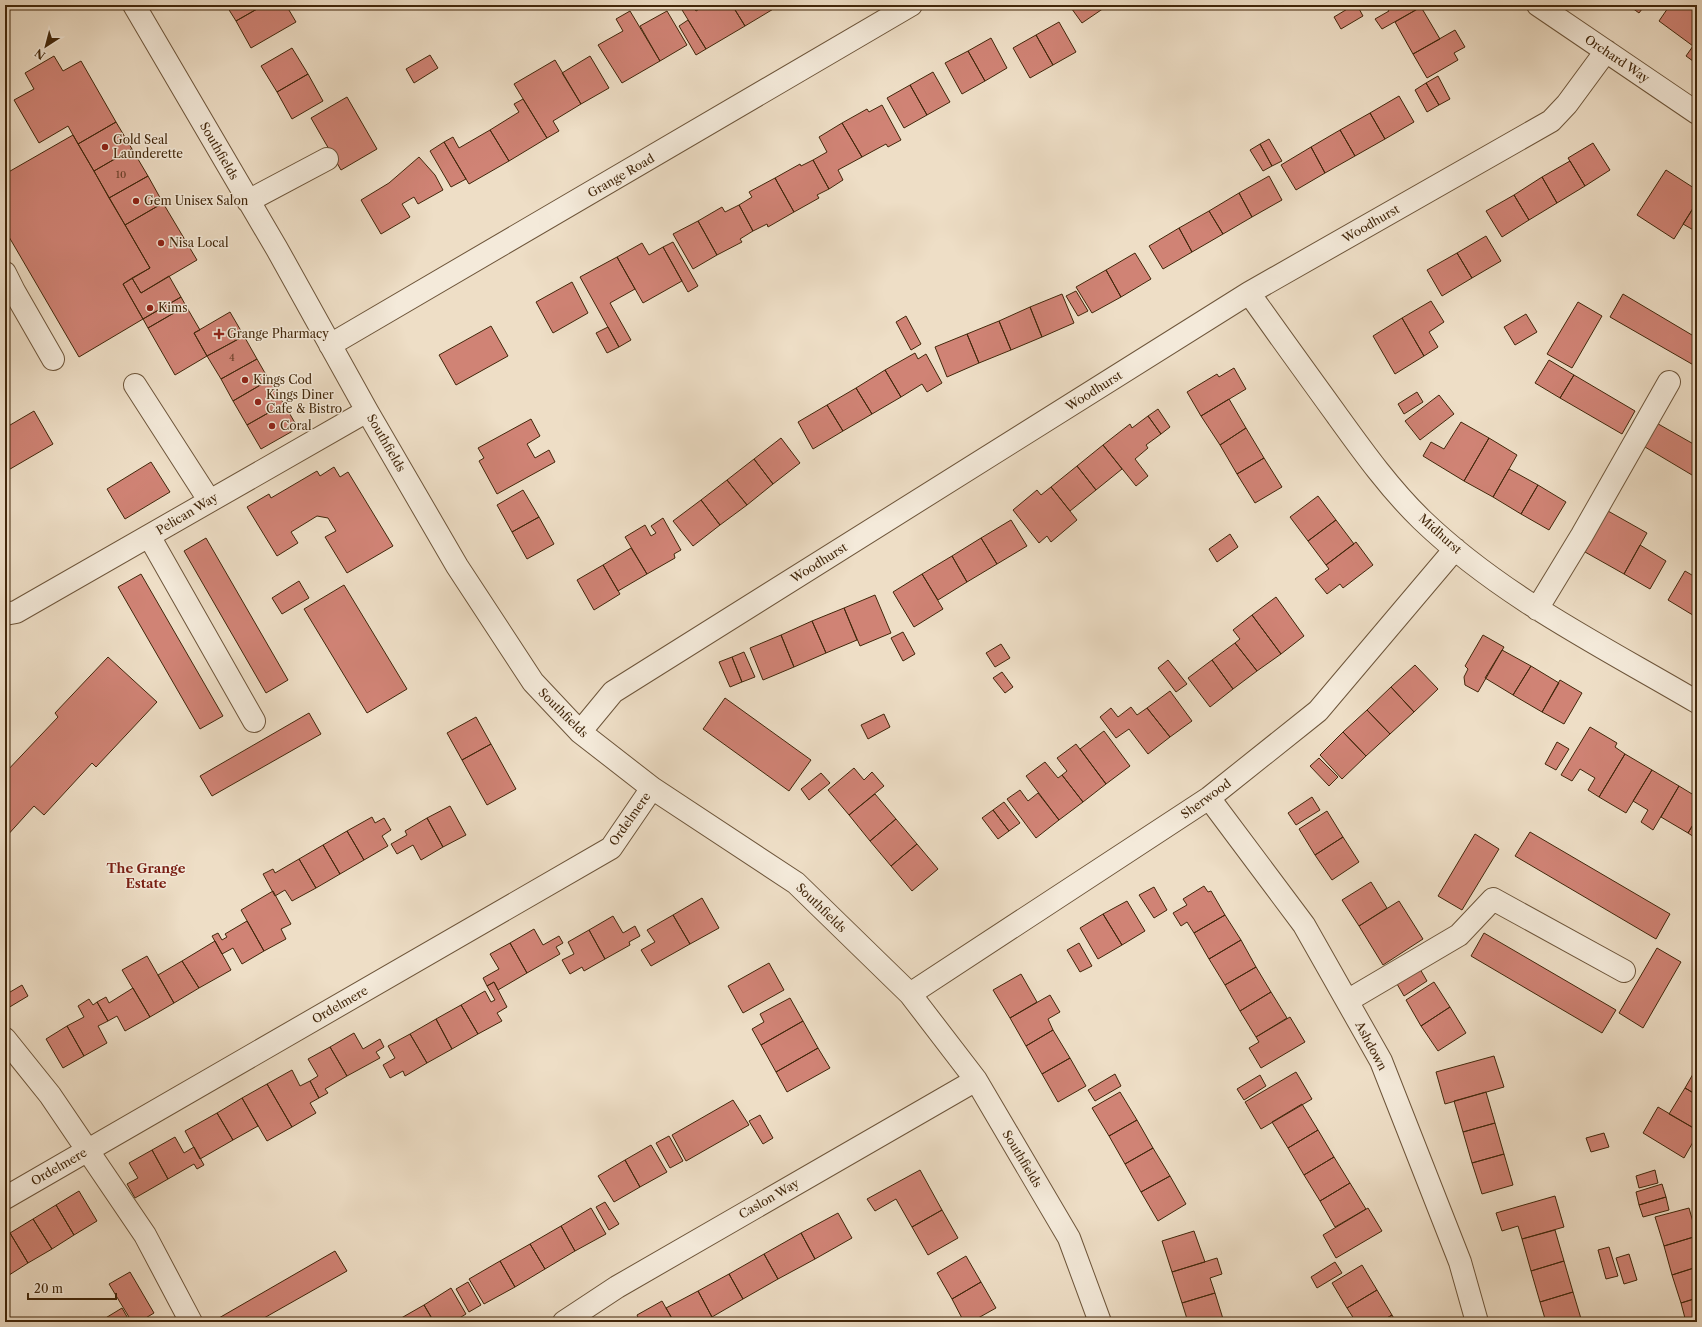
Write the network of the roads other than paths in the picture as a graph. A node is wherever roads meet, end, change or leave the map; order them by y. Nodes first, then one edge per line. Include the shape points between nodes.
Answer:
1 (134, 5) edge
2 (911, 5) edge
3 (1538, 5) edge
4 (1606, 52) junction
5 (1697, 113) edge
6 (327, 159) dead end
7 (248, 201) junction
8 (8, 286) edge
9 (1249, 294) junction
10 (330, 345) junction
11 (53, 359) dead end
12 (1669, 382) dead end
13 (135, 385) dead end
14 (367, 410) junction
15 (210, 500) junction
16 (149, 536) junction
17 (1455, 549) junction
18 (1537, 609) junction
19 (5, 614) edge
20 (1697, 702) edge
21 (254, 721) dead end
22 (580, 732) junction
23 (652, 788) junction
24 (1209, 798) junction
25 (1624, 971) dead end
26 (910, 994) junction
27 (1347, 1001) junction
28 (5, 1039) edge
29 (976, 1080) junction
30 (87, 1150) junction
31 (5, 1198) edge
32 (191, 1322) edge
33 (564, 1322) edge
34 (1100, 1322) edge
35 (1477, 1322) edge

1 - 7 street, Southfields
2 - 10 street, Grange Road
3 - 4 street, Orchard Way
4 - 5 street, Orchard Way
4 - 9 street, Woodhurst via 1551,121
6 - 7 street
7 - 10 street, Southfields
8 - 11 street
9 - 17 street, Midhurst via 1391,486 1421,519
9 - 22 street, Woodhurst via 613,692
10 - 14 street, Southfields
12 - 18 street
13 - 15 street
14 - 15 street, Pelican Way
14 - 22 street, Southfields via 457,566 533,682
15 - 16 street, Pelican Way
16 - 19 street, Pelican Way via 16,612
16 - 21 street
17 - 18 street, Midhurst
17 - 24 street, Sherwood via 1318,711
18 - 20 street, Midhurst
22 - 23 street, Southfields
23 - 26 street, Southfields via 796,883
23 - 30 street, Ordelmere via 611,848
24 - 26 street, Sherwood
24 - 27 street, Ashdown via 1304,925
25 - 27 street via 1493,899 1459,935
26 - 29 street, Southfields
27 - 35 street, Ashdown via 1381,1061 1460,1262
28 - 30 street via 50,1095
29 - 33 street, Caslon Way via 617,1287
29 - 34 street, Southfields via 1070,1238
30 - 31 street, Ordelmere
30 - 32 street via 144,1235

